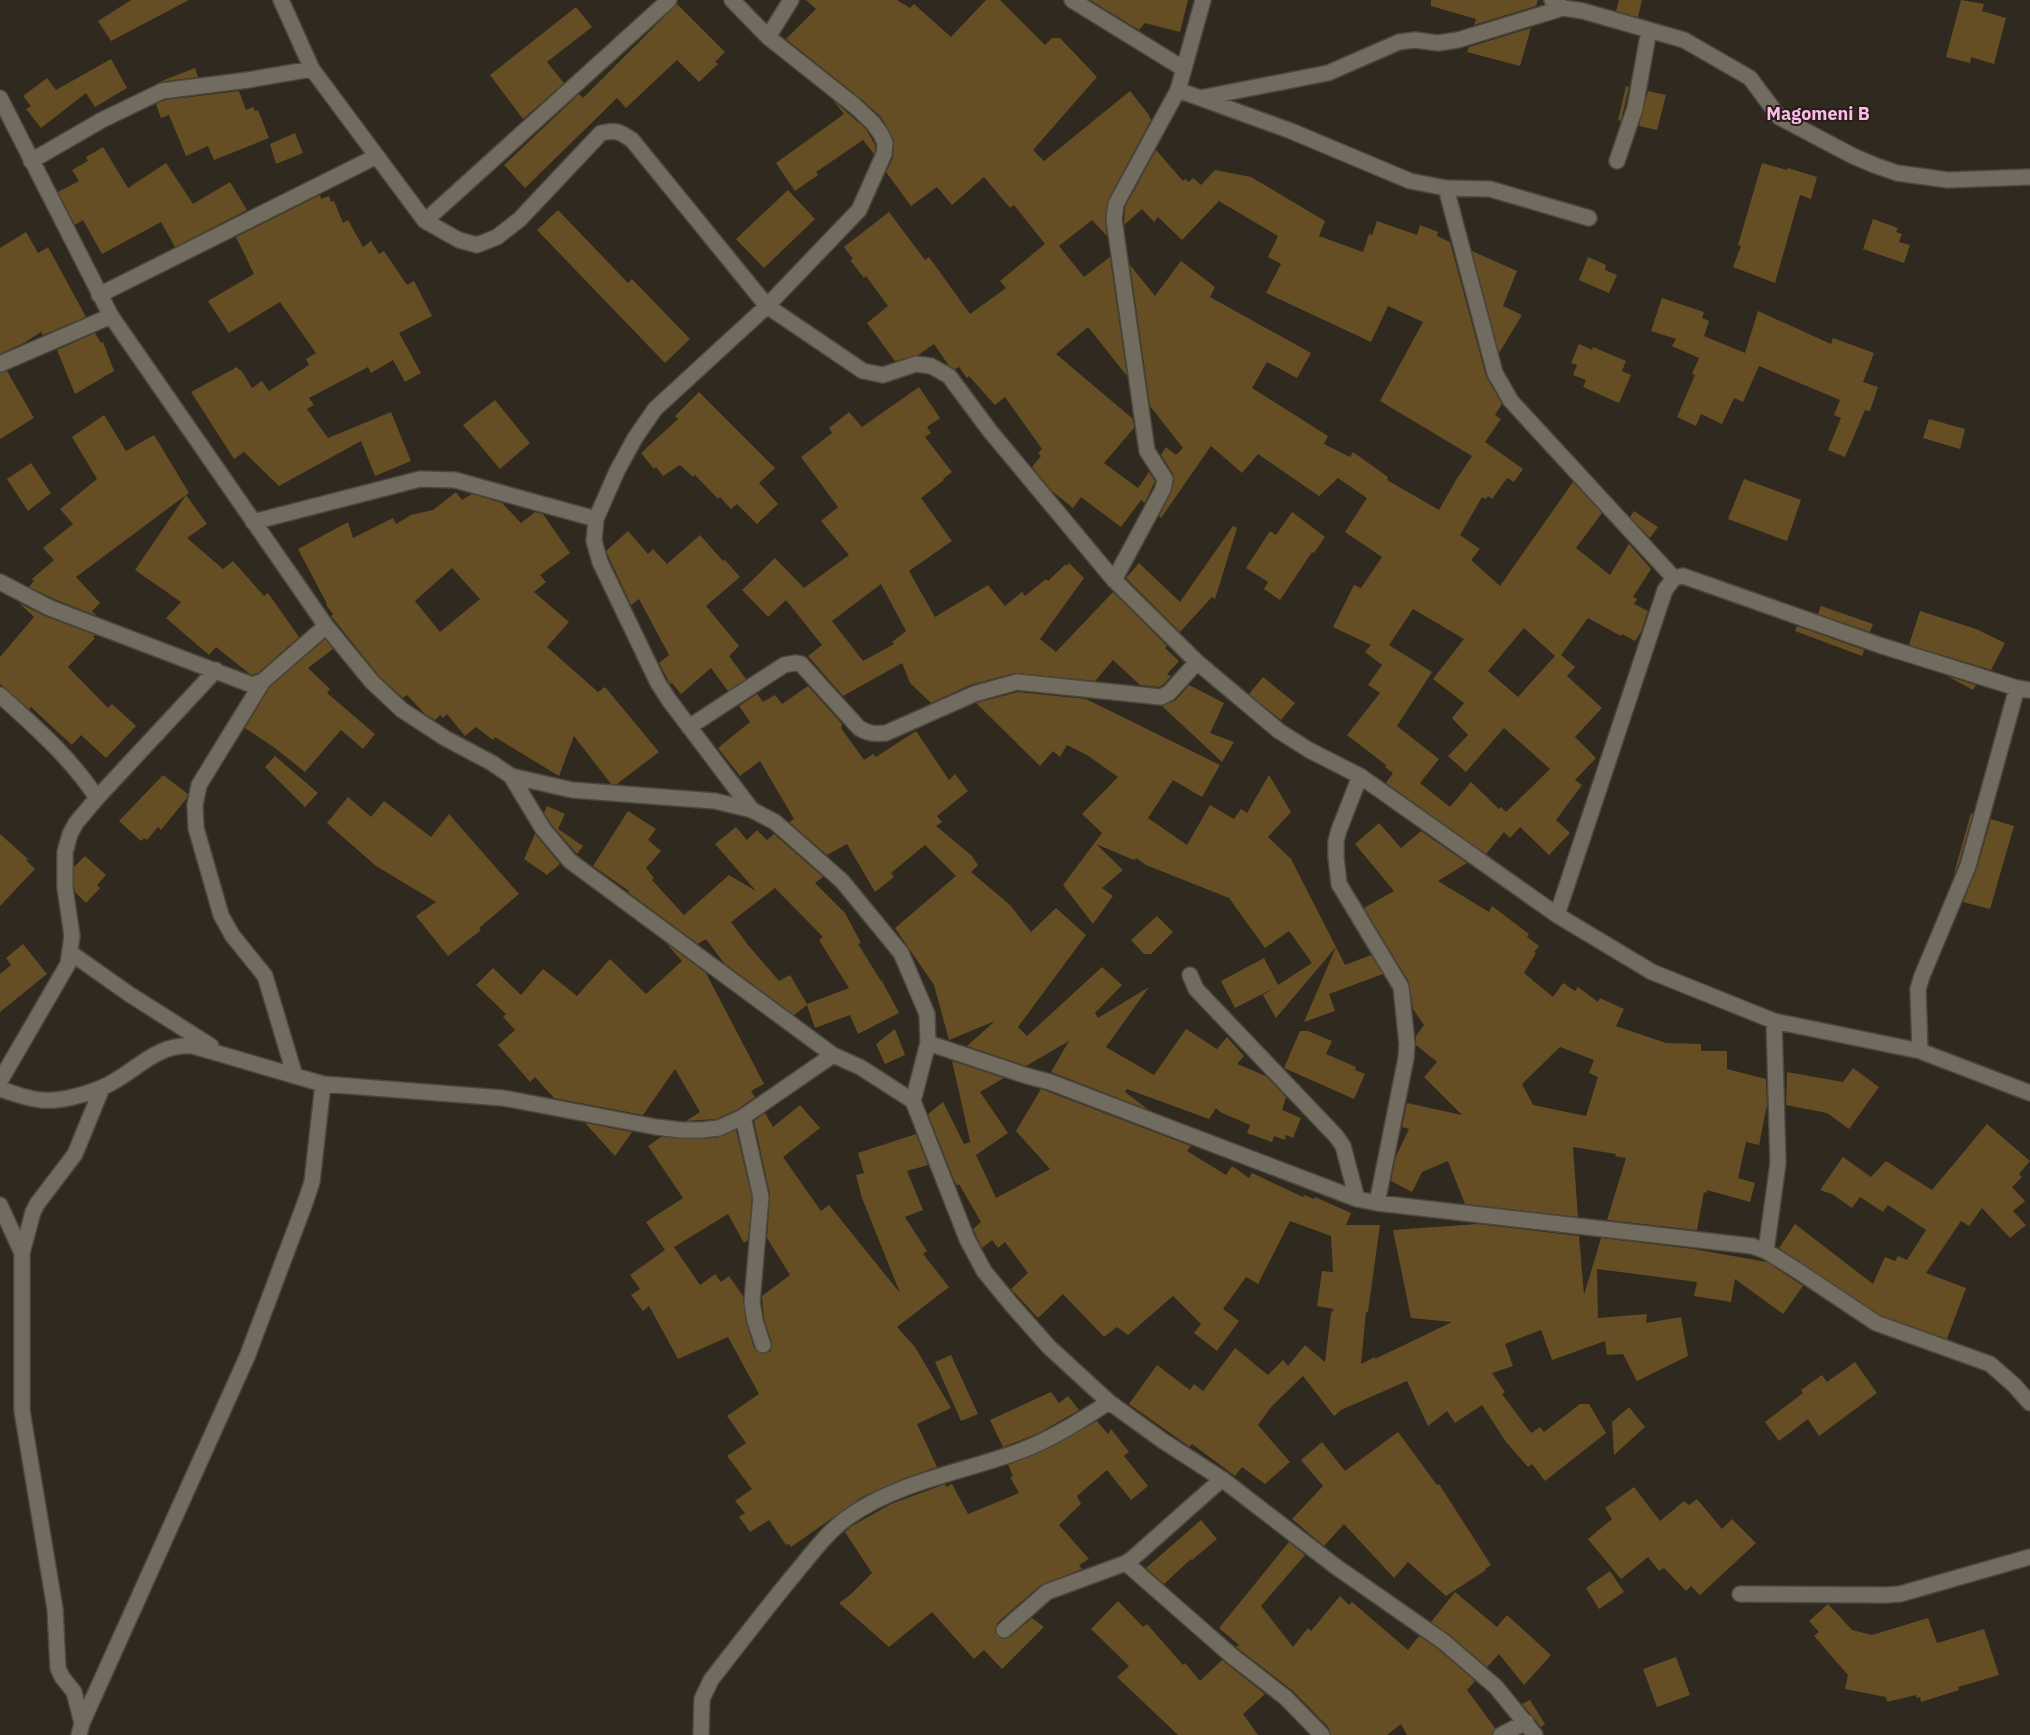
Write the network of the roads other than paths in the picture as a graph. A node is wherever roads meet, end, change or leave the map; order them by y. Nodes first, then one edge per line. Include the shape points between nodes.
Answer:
1 (281, 0) edge
2 (669, 0) edge
3 (732, 0) edge
4 (792, 0) edge
5 (1072, 0) edge
6 (1203, 0) edge
7 (1558, 4) edge
8 (1649, 30) junction
9 (768, 37) junction
10 (312, 68) junction
11 (1184, 69) junction
12 (1178, 90) junction
13 (0, 98) edge
14 (1199, 98) junction
15 (377, 156) junction
16 (32, 161) junction
17 (1617, 161) dead end
18 (2030, 177) edge
19 (1446, 188) junction
20 (1589, 218) dead end
21 (425, 221) junction
22 (99, 294) junction
23 (767, 306) junction
24 (111, 316) junction
25 (0, 364) edge
26 (596, 520) junction
27 (253, 522) junction
28 (1674, 578) junction
29 (1114, 580) junction
30 (0, 582) edge
31 (326, 626) junction
32 (1197, 662) junction
33 (216, 670) junction
34 (263, 682) junction
35 (2024, 689) edge
36 (0, 695) edge
37 (689, 727) junction
38 (511, 776) junction
39 (1360, 776) junction
40 (97, 798) junction
41 (752, 810) junction
42 (1557, 915) junction
43 (71, 953) junction
44 (1190, 975) dead end
45 (1774, 1021) junction
46 (928, 1043) junction
47 (1920, 1051) junction
48 (225, 1055) junction
49 (833, 1055) junction
50 (295, 1076) junction
51 (0, 1081) edge
52 (323, 1084) junction
53 (102, 1088) junction
54 (0, 1089) edge
55 (2030, 1093) edge
56 (913, 1101) junction
57 (743, 1117) junction
58 (1357, 1199) junction
59 (1377, 1203) junction
60 (0, 1205) edge
61 (1766, 1252) junction
62 (22, 1253) junction
63 (763, 1345) dead end
64 (1109, 1402) junction
65 (2030, 1403) edge
66 (1222, 1479) junction
67 (2030, 1557) edge
68 (1126, 1562) junction
69 (1740, 1594) dead end
70 (1004, 1630) dead end
71 (1526, 1722) junction
72 (80, 1729) edge
73 (701, 1735) edge
74 (1322, 1735) edge
75 (1501, 1735) edge
76 (1535, 1735) edge

1 - 10 street
2 - 21 street
3 - 9 street
4 - 9 street
5 - 11 street
6 - 11 street
7 - 8 street
7 - 14 street via 1458,40 1399,42 1328,73
8 - 17 street via 1635,108
8 - 18 street via 1684,40 1738,70 1758,86 1779,117 1874,165 1897,173 1948,180
9 - 23 street via 855,106 881,134 885,143 884,154 859,210
10 - 15 street
10 - 16 street via 162,91 102,120
11 - 12 street
12 - 14 street
12 - 29 street via 1116,204 1114,219 1147,451 1165,479 1163,489
13 - 16 street
14 - 19 street via 1291,131 1410,181
15 - 21 street
15 - 22 street
16 - 22 street
19 - 20 street via 1490,189
19 - 28 street via 1500,383 1511,401
21 - 23 street via 458,240 477,244 497,237 520,219 601,133 613,130 632,140
22 - 24 street
23 - 26 street via 655,409 617,471
23 - 29 street via 863,371 882,375 916,364 931,366 949,376 990,432
24 - 25 street
24 - 27 street
26 - 27 street via 455,480 420,479
26 - 37 street via 594,541 600,562 658,684
27 - 31 street
28 - 35 street via 1683,576 1879,645
28 - 42 street via 1665,590
29 - 32 street
30 - 33 street via 50,608
31 - 34 street
31 - 38 street via 372,682 402,710
32 - 37 street via 1169,693 1161,697 1017,682 974,694 886,733 875,734 859,728 801,664 790,663
32 - 39 street via 1278,731
33 - 34 street via 252,685
33 - 40 street
34 - 50 street via 199,785 195,805 196,828 221,915 232,935 265,976
35 - 47 street via 1968,866 1918,989
36 - 40 street via 48,739 85,779
37 - 41 street
38 - 41 street via 572,790 715,801
38 - 49 street via 543,829 570,861
39 - 42 street
39 - 59 street via 1336,841 1339,884 1401,987 1407,1044
40 - 43 street via 76,823 65,852
41 - 46 street via 775,822 842,881 901,953 927,1014
42 - 45 street via 1652,972
43 - 48 street
43 - 51 street via 68,964
44 - 58 street via 1196,989 1336,1136 1343,1146
45 - 47 street
45 - 61 street via 1778,1162
46 - 56 street
46 - 58 street via 1050,1082
47 - 55 street
48 - 50 street
48 - 53 street via 193,1046 168,1047
49 - 56 street via 860,1067
49 - 57 street
50 - 52 street
52 - 57 street via 503,1098 680,1130 719,1128
52 - 72 street via 312,1182 250,1348
53 - 54 street via 40,1100
53 - 62 street via 75,1154 32,1212
56 - 64 street via 967,1239 984,1271 1049,1348
57 - 63 street via 761,1197 752,1302
58 - 59 street
59 - 61 street via 1739,1244
60 - 62 street
61 - 65 street via 1876,1323 1990,1364
62 - 72 street via 22,1411 55,1609 58,1668 74,1692
64 - 66 street
64 - 73 street via 1063,1432 1020,1451 896,1492 848,1518 833,1530 711,1680 702,1699
66 - 68 street
66 - 71 street via 1336,1566 1444,1642 1496,1688
67 - 69 street via 1900,1594
68 - 70 street via 1055,1588
68 - 74 street via 1232,1656 1286,1698
71 - 75 street
71 - 76 street

